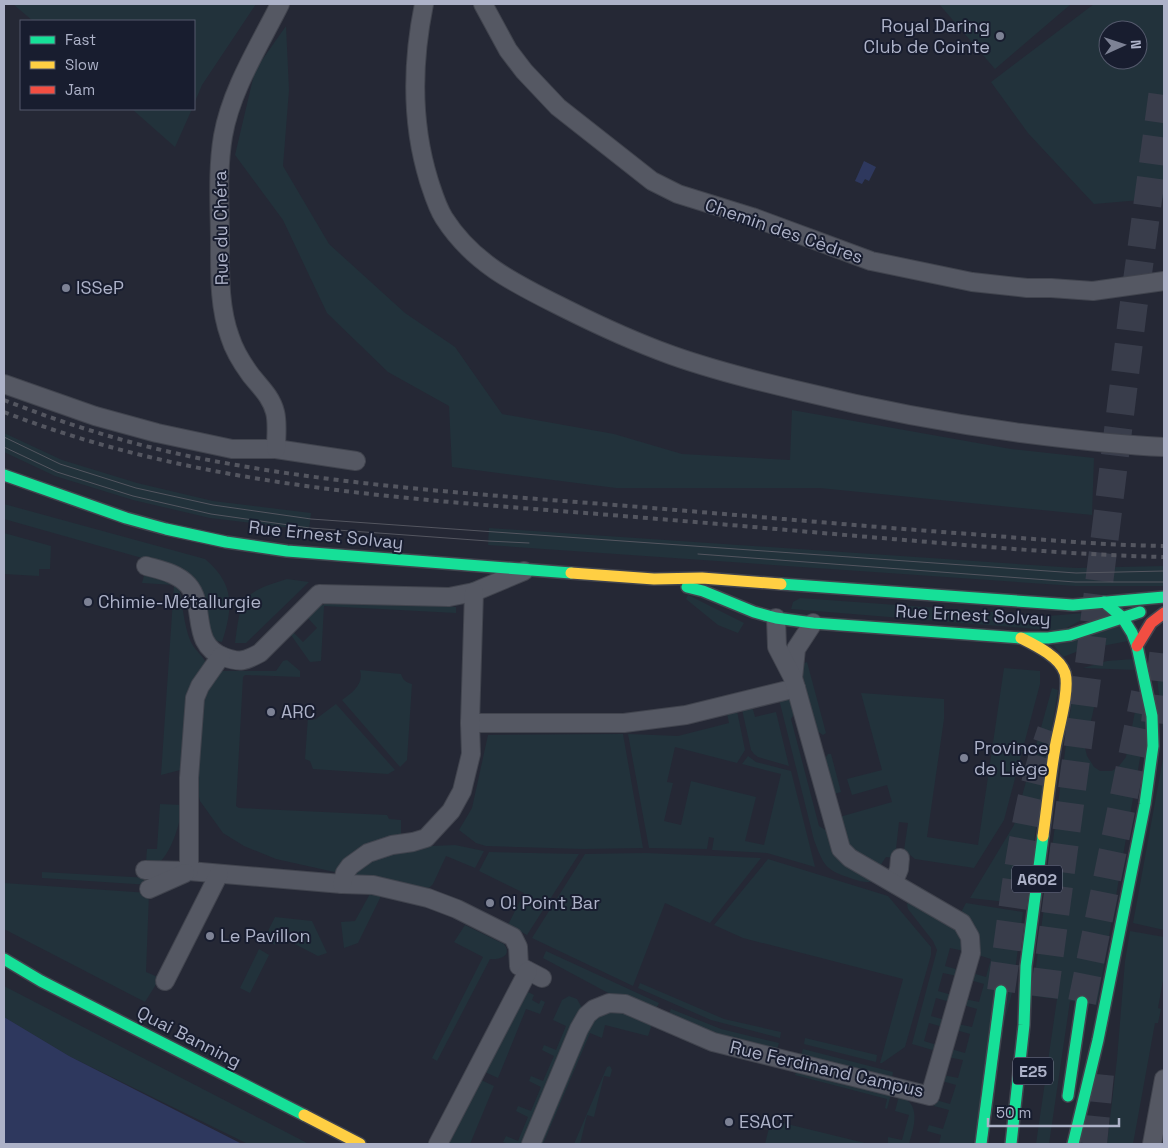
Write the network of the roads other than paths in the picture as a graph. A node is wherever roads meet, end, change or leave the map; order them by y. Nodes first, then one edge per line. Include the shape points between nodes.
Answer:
1 (280, 4) edge
2 (424, 4) edge
3 (483, 4) edge
4 (1164, 281) edge
5 (4, 384) edge
6 (1164, 447) edge
7 (276, 450) junction
8 (356, 461) dead end
9 (4, 475) edge
10 (146, 566) dead end
11 (526, 570) junction
12 (654, 579) junction
13 (816, 587) junction
14 (474, 592) junction
15 (786, 595) dead end
16 (1164, 598) edge
17 (1104, 602) junction
18 (1164, 608) edge
19 (777, 613) junction
20 (1164, 613) edge
21 (1122, 617) junction
22 (814, 623) junction
23 (1021, 638) junction
24 (1137, 646) junction
25 (221, 656) junction
26 (795, 683) junction
27 (470, 723) junction
28 (146, 870) dead end
29 (189, 871) junction
30 (219, 874) junction
31 (343, 879) junction
32 (149, 889) dead end
33 (4, 959) edge
34 (165, 981) dead end
35 (1001, 992) tunnel mouth
36 (1082, 1002) tunnel mouth
37 (1164, 1079) edge
38 (1067, 1106) dead end
39 (1026, 1115) dead end
40 (360, 1144) edge
41 (438, 1144) edge
42 (531, 1144) edge
43 (980, 1144) edge
44 (1011, 1144) edge
45 (1021, 1144) edge
46 (1073, 1144) edge
47 (1152, 1144) edge

1 - 7 street, Rue du Chéra via 234,99 220,159 221,283 226,326 239,356 271,401 276,419
2 - 6 street via 418,40 415,110 426,171 443,216 473,254 502,276 623,336 670,355 752,380 870,408 985,428
3 - 4 street, Chemin des Cèdres via 508,50 558,107 652,182 678,194 752,217 871,261 972,282 1093,291
5 - 7 street via 95,416 157,433 232,449
7 - 8 street
9 - 11 main road, Rue Ernest Solvay via 125,518 215,540 307,553
10 - 25 street via 178,576 188,585 194,594 207,646
11 - 12 main road, Rue Ernest Solvay
11 - 14 street
12 - 13 main road, Rue Ernest Solvay via 702,578
12 - 19 main road, Rue Ernest Solvay via 703,591 754,612
13 - 15 main road, Rue Ernest Solvay
13 - 17 main road, Rue Ernest Solvay via 1073,605
14 - 25 street via 449,597 319,594 260,652 237,662
14 - 27 street
16 - 17 main road, Rue Ernest Solvay
17 - 21 main road
18 - 21 main road, Rue Ernest Solvay
19 - 22 main road, Rue Ernest Solvay
19 - 26 street via 777,647
20 - 24 main road via 1146,629
21 - 23 main road, Rue Ernest Solvay via 1070,635
21 - 24 main road
22 - 23 main road, Rue Ernest Solvay
22 - 26 street via 796,649
23 - 44 main road, A602 via 1042,648 1061,666 1066,689 1052,767 1026,966 1024,1025
24 - 46 main road via 1152,716 1153,746 1145,804 1098,1040
25 - 29 street via 195,698 189,778
26 - 27 street via 686,715 624,723
26 - 42 street, Rue Ferdinand Campus via 841,849 850,858 962,923 970,937 971,953 930,1096 713,1042 626,1004 609,1003 594,1008 579,1029
27 - 31 street via 471,754 462,791 451,811 426,838 368,853 350,866
28 - 29 street
29 - 30 street
29 - 32 street
30 - 31 street
30 - 34 street
31 - 41 street via 428,898 457,909 513,937 518,947 518,966 535,974
33 - 40 main road, Quai Banning
35 - 43 main road
36 - 38 main road, E25
37 - 47 street
39 - 45 main road

